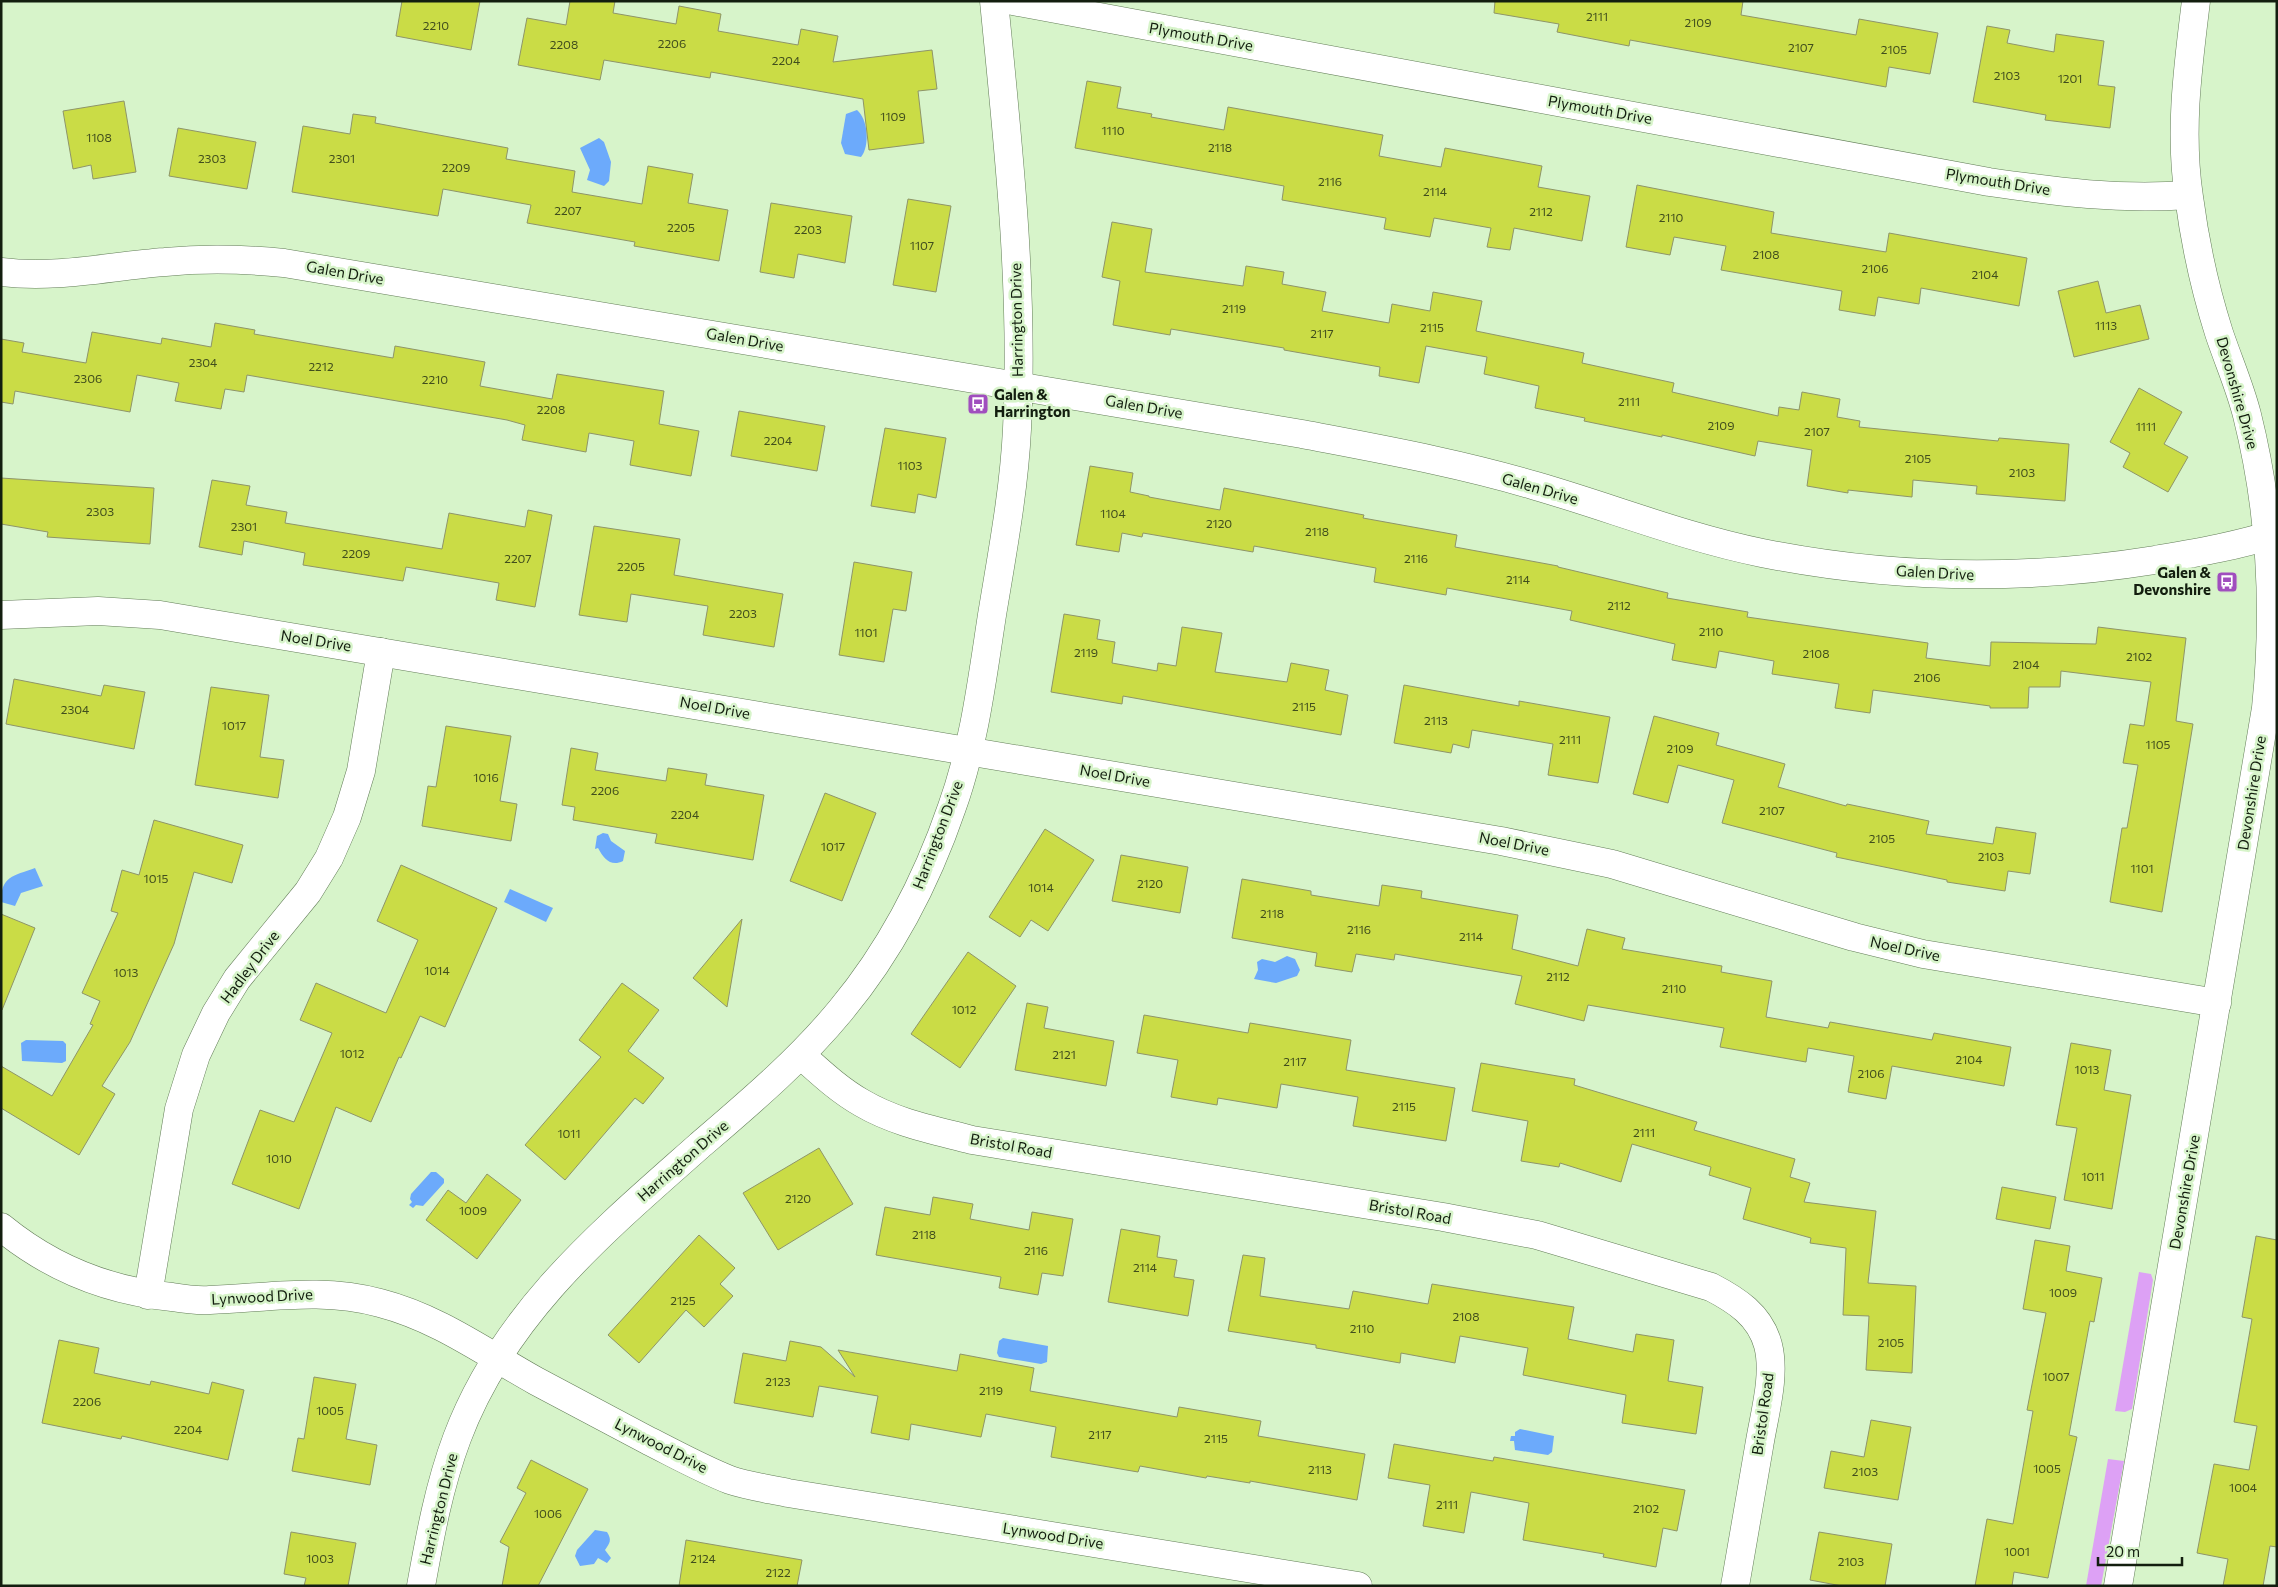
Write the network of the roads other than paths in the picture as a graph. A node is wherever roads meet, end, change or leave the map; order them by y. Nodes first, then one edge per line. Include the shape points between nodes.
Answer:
1 (994, 1) edge
2 (1013, 1) edge
3 (2196, 1) edge
4 (2188, 195) junction
5 (1, 272) edge
6 (1018, 386) junction
7 (2272, 534) edge
8 (1, 614) edge
9 (381, 652) junction
10 (968, 751) junction
11 (2217, 1003) junction
12 (801, 1055) junction
13 (1, 1227) edge
14 (148, 1295) junction
15 (497, 1357) junction
16 (421, 1586) edge
17 (1358, 1586) edge
18 (1735, 1586) edge
19 (2118, 1586) edge

1 - 6 street, Harrington Drive via 1012,190 1018,296
2 - 4 street, Plymouth Drive via 1989,182 2080,195 2148,198
3 - 4 street, Devonshire Drive via 2185,82
4 - 7 street, Devonshire Drive via 2200,261 2246,414
5 - 6 street, Galen Drive via 63,274 229,258 284,262
6 - 7 street, Galen Drive via 1292,432 1434,460 1536,486 1682,533 1761,553 1860,569 1948,575 2105,568 2188,554
6 - 10 street, Harrington Drive via 1017,430 1008,510 982,684
7 - 11 street, Devonshire Drive via 2270,673
8 - 9 street, Noel Drive via 98,611 160,615
9 - 10 street, Noel Drive
9 - 14 street, Hadley Drive via 361,771 347,817 329,858 308,892 237,979 196,1055 179,1109
10 - 11 street, Noel Drive via 1501,841 1612,864 1854,938 1923,954
10 - 12 street, Harrington Drive via 953,807 926,875 889,943 842,1009
11 - 19 street, Devonshire Drive
12 - 15 street, Harrington Drive via 617,1218 559,1274
12 - 18 street, Bristol Road via 862,1103 902,1122 963,1138 1537,1235 1711,1287 1732,1298 1745,1307 1760,1325 1768,1344 1770,1363 1768,1396
13 - 14 street, Lynwood Drive via 22,1244 66,1269 114,1288
14 - 15 street, Lynwood Drive via 208,1301 296,1293 378,1302 416,1314
15 - 16 street, Harrington Drive via 458,1436 443,1479
15 - 17 street, Lynwood Drive via 636,1434 731,1480 788,1493

